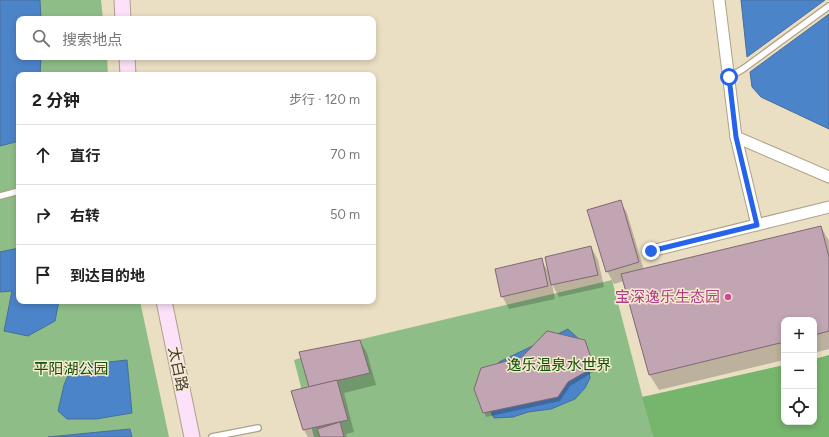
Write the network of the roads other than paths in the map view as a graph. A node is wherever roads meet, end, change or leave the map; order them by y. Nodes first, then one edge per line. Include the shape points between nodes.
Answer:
1 (122, 0) edge
2 (719, 0) edge
3 (829, 6) edge
4 (123, 16) edge
5 (127, 60) edge
6 (128, 72) edge
7 (729, 77) junction
8 (736, 137) junction
9 (829, 177) edge
10 (16, 192) edge
11 (0, 196) edge
12 (829, 207) edge
13 (757, 225) junction
14 (651, 251) dead end
15 (165, 304) edge
16 (258, 428) dead end
17 (192, 437) edge
18 (212, 437) edge

1 - 4 main road
2 - 7 street
3 - 7 lane via 744,69
5 - 6 main road
7 - 8 street
8 - 9 street
8 - 13 street
10 - 11 lane
12 - 13 street
13 - 14 street
15 - 17 main road, 太白路
16 - 18 lane

